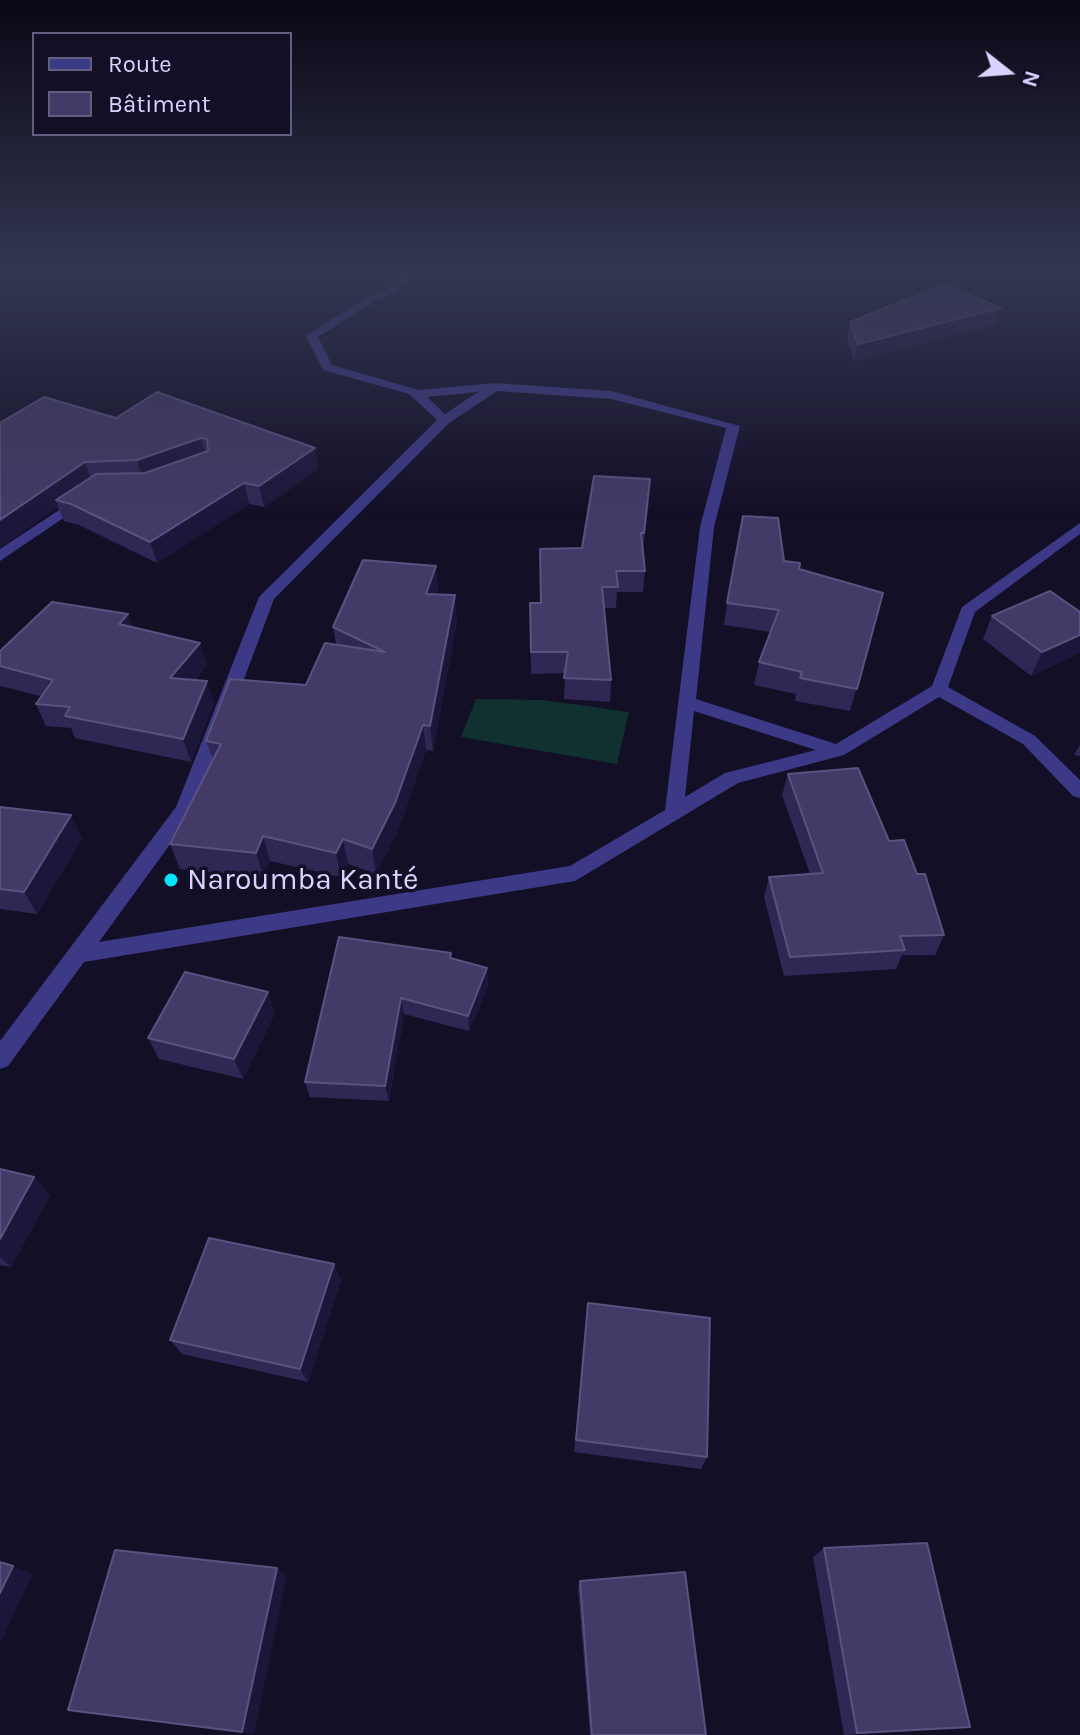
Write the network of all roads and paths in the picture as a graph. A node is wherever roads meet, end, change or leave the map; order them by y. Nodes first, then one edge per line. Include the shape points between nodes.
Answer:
1 (320, 353) edge
2 (495, 387) junction
3 (417, 394) junction
4 (444, 420) junction
5 (99, 488) edge
6 (1080, 527) edge
7 (0, 556) edge
8 (939, 689) junction
9 (686, 702) junction
10 (838, 751) junction
11 (1080, 791) edge
12 (674, 812) junction
13 (79, 954) junction
14 (0, 1059) edge

1 - 3 street via 327,367
2 - 3 street
2 - 4 street
2 - 9 street via 611,395 733,426 707,527
3 - 4 street
4 - 13 street via 267,597 185,810
5 - 7 street
6 - 8 street via 968,610
8 - 10 street
8 - 11 street via 1029,740
9 - 10 street
9 - 12 street
10 - 12 street via 732,778
12 - 13 street via 575,873
13 - 14 street

